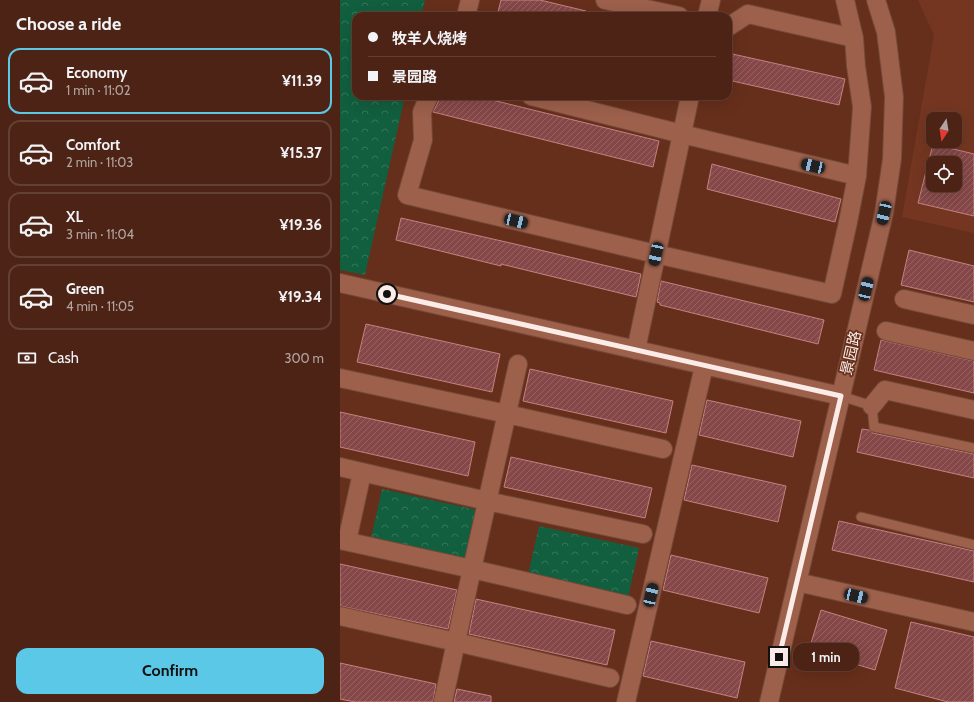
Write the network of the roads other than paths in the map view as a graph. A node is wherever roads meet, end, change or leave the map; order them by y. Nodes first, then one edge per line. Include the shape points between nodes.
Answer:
1 (470, 0) edge
2 (605, 0) edge
3 (711, 0) edge
4 (845, 0) edge
5 (876, 0) edge
6 (467, 12) edge
7 (660, 12) edge
8 (708, 12) edge
9 (732, 24) edge
10 (854, 38) junction
11 (427, 100) edge
12 (547, 100) edge
13 (689, 100) edge
14 (682, 134) junction
15 (857, 176) junction
16 (656, 254) junction
17 (340, 283) edge
18 (904, 299) dead end
19 (974, 314) edge
20 (886, 331) dead end
21 (636, 350) junction
22 (974, 351) edge
23 (518, 364) dead end
24 (704, 366) junction
25 (340, 378) edge
26 (841, 396) junction
27 (872, 406) junction
28 (974, 410) edge
29 (507, 414) junction
30 (974, 448) edge
31 (663, 449) dead end
32 (340, 467) edge
33 (362, 473) junction
34 (487, 501) junction
35 (861, 517) dead end
36 (643, 534) dead end
37 (344, 540) edge
38 (974, 545) edge
39 (472, 569) junction
40 (797, 582) junction
41 (627, 605) dead end
42 (340, 616) edge
43 (974, 622) edge
44 (456, 642) junction
45 (610, 678) dead end
46 (443, 702) edge
47 (626, 702) edge
48 (769, 702) edge

1 - 6 street
2 - 7 street
3 - 8 street
4 - 10 street
5 - 26 street, 景园路 via 886,32 894,97 892,159 884,213
9 - 10 street via 748,14
10 - 15 street via 862,107
11 - 16 street via 422,112 423,140 407,195
12 - 14 street
13 - 14 street
14 - 15 street
14 - 16 street
15 - 16 street via 832,294
16 - 21 street
17 - 21 street
18 - 19 street
20 - 22 street
21 - 24 street
23 - 29 street
24 - 26 street
24 - 47 street
25 - 29 street
26 - 27 lane
26 - 40 street, 景园路
27 - 28 street via 885,390
27 - 30 lane via 874,427
29 - 31 street
29 - 34 street
32 - 33 street
33 - 34 street
33 - 37 street
34 - 36 street
34 - 39 street
35 - 38 lane
37 - 39 street
39 - 41 street
39 - 44 street
40 - 43 street
40 - 48 street, 景园路
42 - 44 street
44 - 45 street
44 - 46 street

